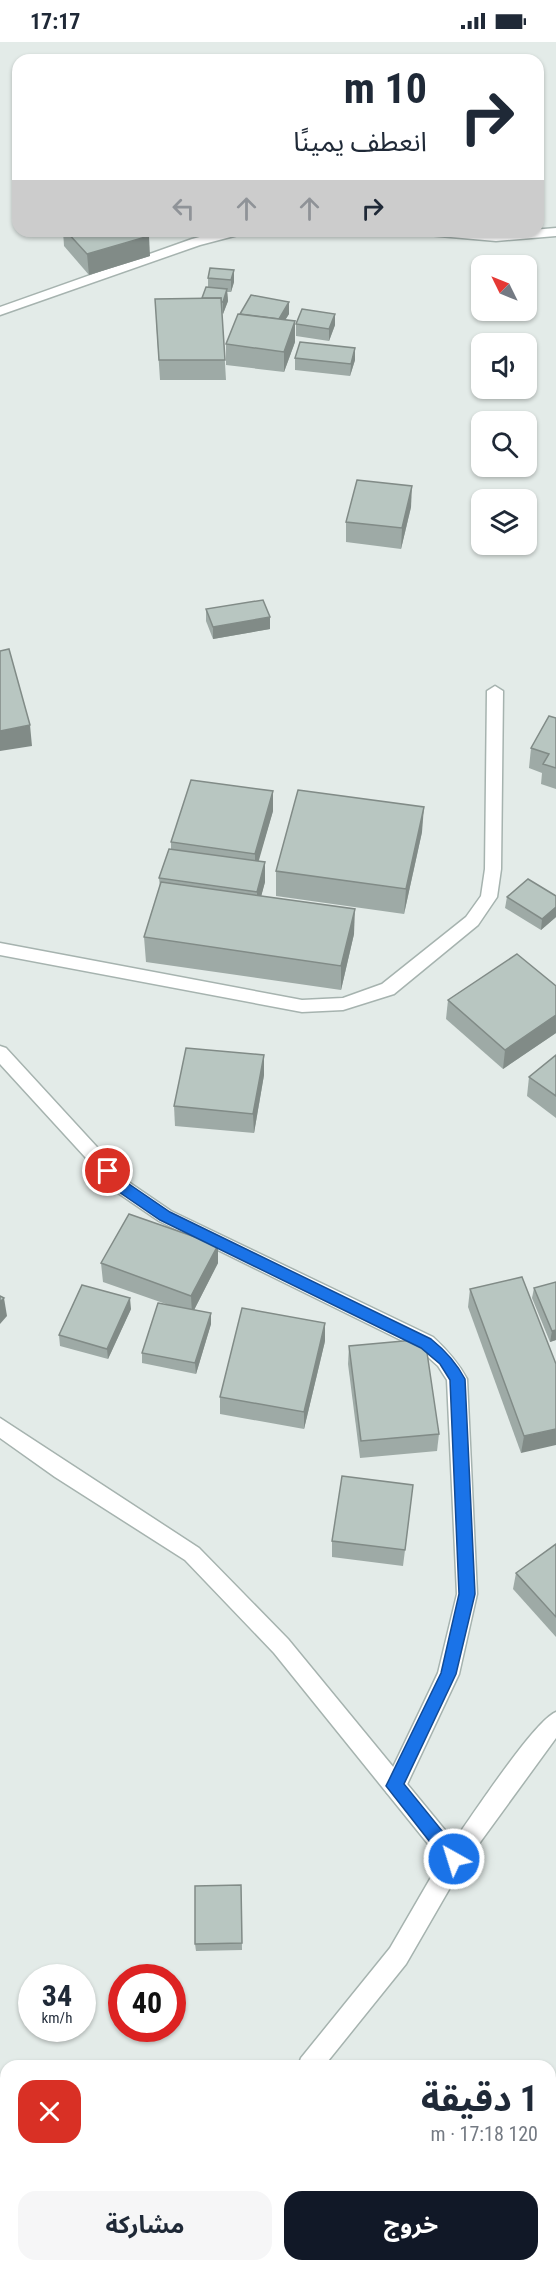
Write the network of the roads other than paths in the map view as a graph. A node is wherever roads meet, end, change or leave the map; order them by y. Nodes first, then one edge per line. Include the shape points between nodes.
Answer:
1 (216, 237) edge
2 (0, 311) edge
3 (495, 691) dead end
4 (0, 949) edge
5 (0, 1053) edge
6 (0, 1427) edge
7 (556, 1722) edge
8 (395, 1786) junction
9 (454, 1859) junction
10 (314, 2060) edge

1 - 2 street
3 - 4 street via 493,869 489,897 472,921 388,989 343,1004 302,1006
5 - 8 street via 124,1188 165,1216 426,1343 445,1360 457,1379 467,1594 448,1674
6 - 8 street via 192,1554 281,1646
7 - 9 street
8 - 9 street
9 - 10 street via 398,1956

